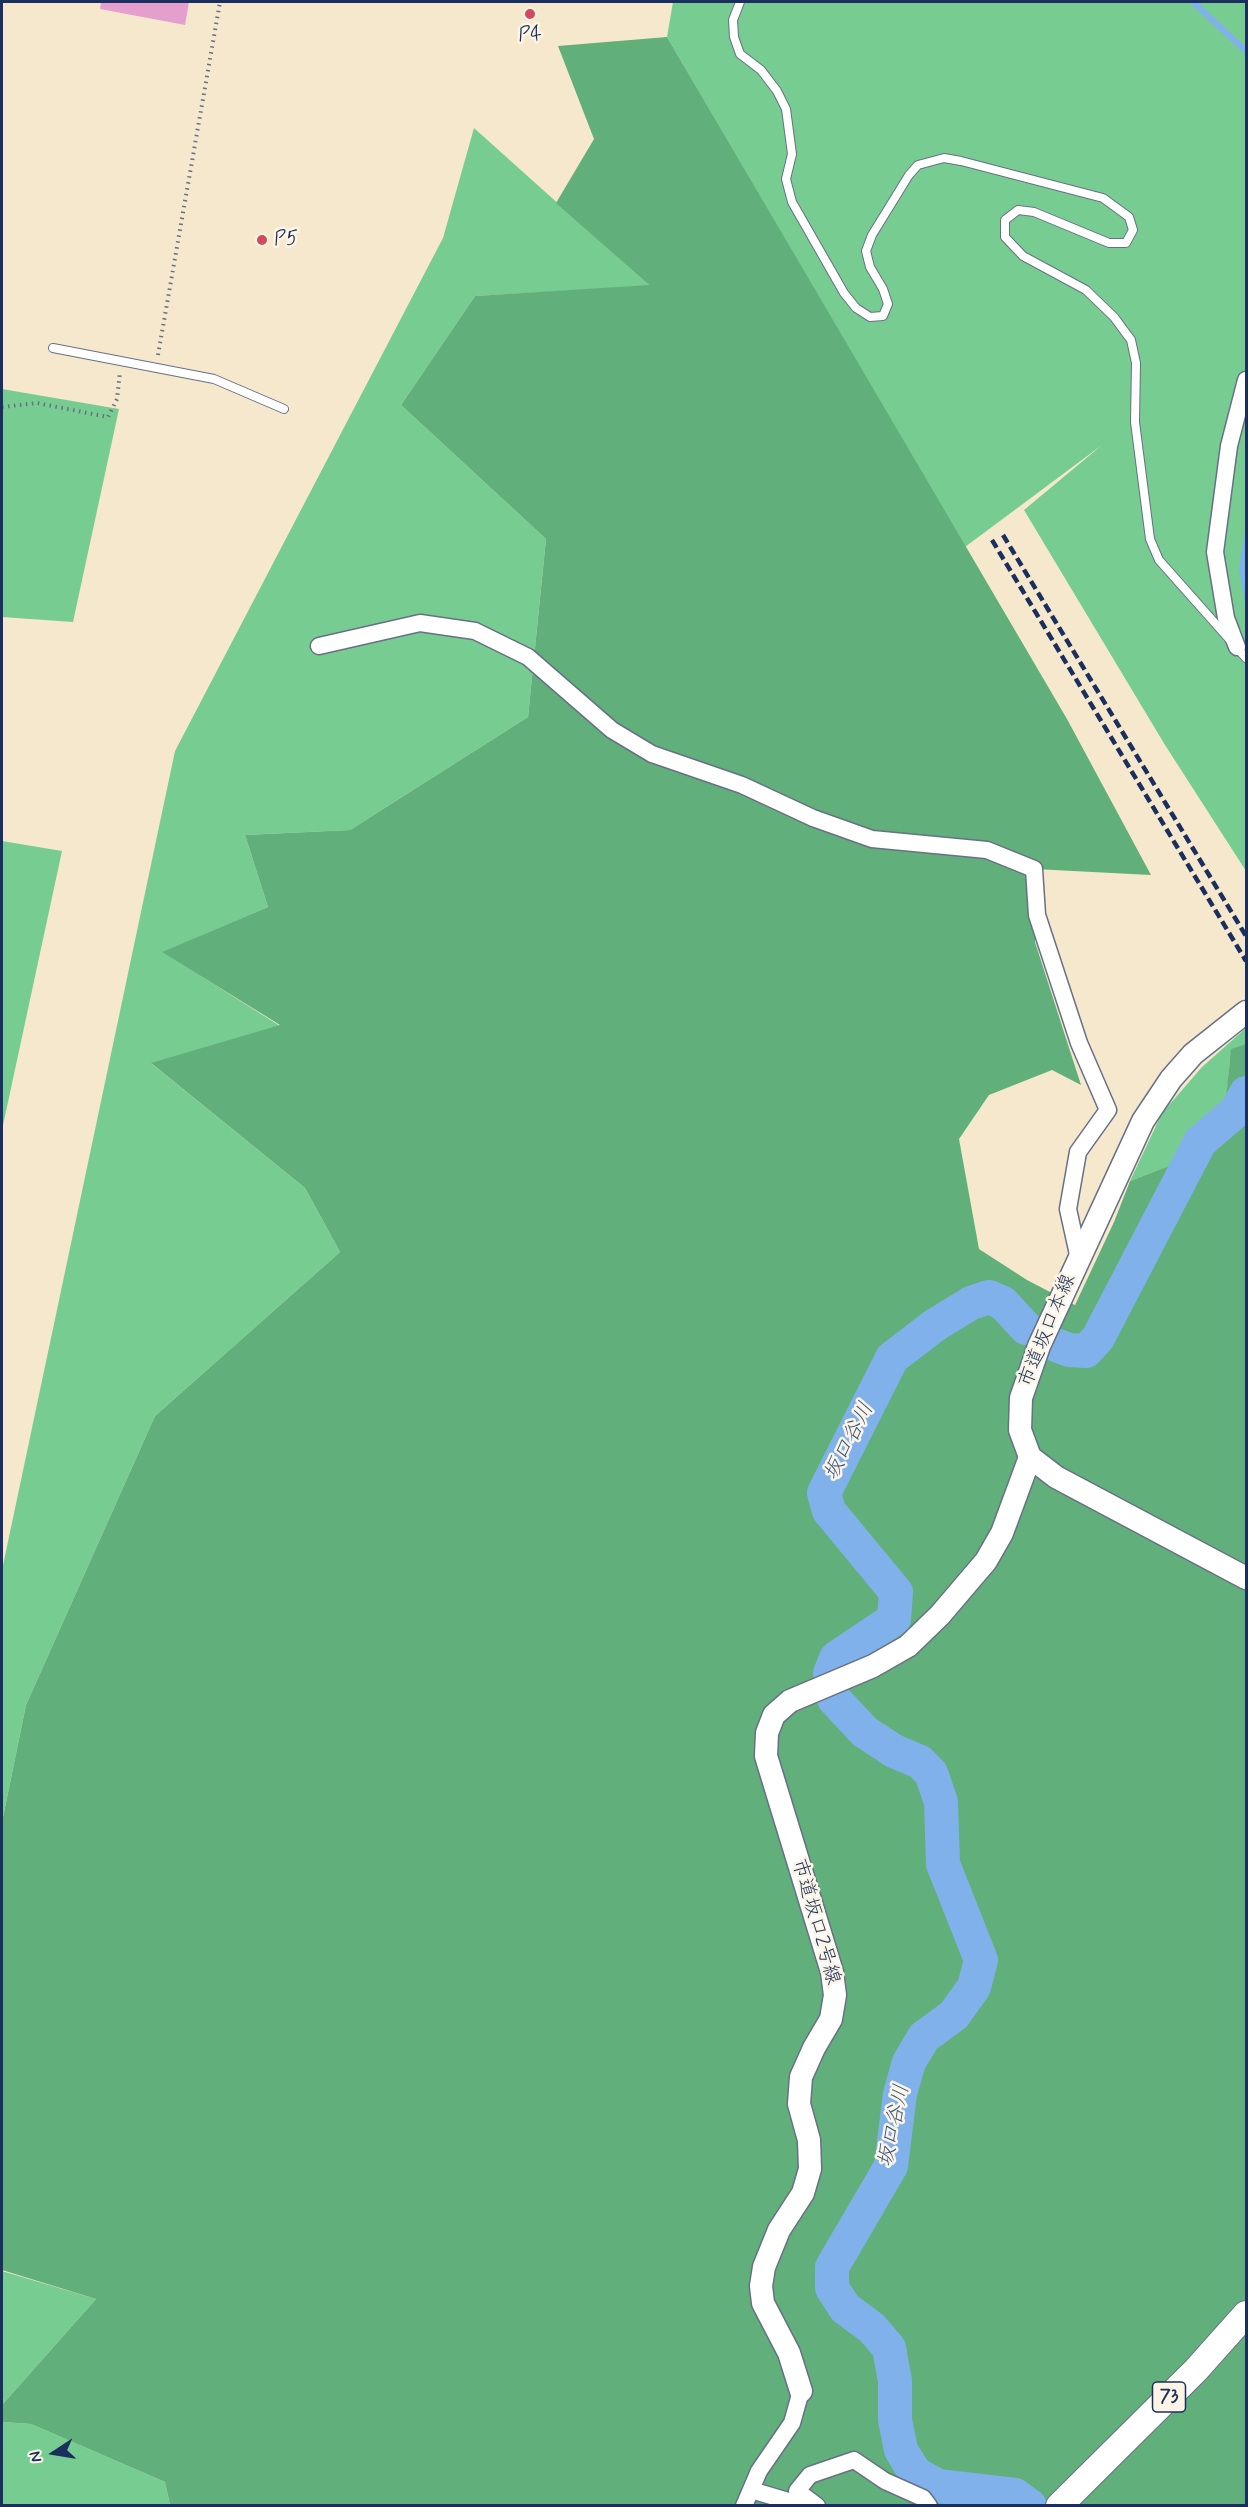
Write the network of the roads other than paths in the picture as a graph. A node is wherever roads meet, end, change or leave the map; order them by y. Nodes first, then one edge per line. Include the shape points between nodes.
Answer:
1 (740, 2) edge
2 (53, 348) dead end
3 (1246, 380) edge
4 (284, 409) dead end
5 (319, 646) dead end
6 (1242, 653) edge
7 (1246, 1012) edge
8 (1079, 1258) junction
9 (1030, 1458) junction
10 (1246, 1578) edge
11 (1246, 2314) edge
12 (801, 2391) joint
13 (751, 2490) junction
14 (744, 2505) edge
15 (796, 2505) edge
16 (817, 2505) edge
17 (929, 2505) edge
18 (1059, 2505) edge

1 - 6 lane via 733,20 740,54 761,70 786,109 792,154 786,179 792,202 844,293 870,317 883,316 888,304 866,251 872,235 918,165 944,158 961,160 1103,198 1129,217 1133,230 1126,243 1109,243 1018,210 1005,220 1005,237 1023,256 1086,290 1131,340 1136,363 1135,422 1150,539 1159,560
2 - 4 lane via 214,379
3 - 6 street via 1229,446 1215,552 1226,618
5 - 8 street via 420,623 475,632 528,657 612,730 652,753 872,839 987,850 1034,868 1037,915 1079,1043 1108,1110 1078,1152 1068,1209
7 - 8 street, 市道坂口本線 via 1193,1054 1171,1079 1143,1121
8 - 9 street, 市道坂口本線 via 1039,1346 1021,1398 1020,1430
9 - 10 street via 1056,1477
9 - 12 street, 市道坂口2号線 via 1002,1533 940,1615 908,1646 873,1666 790,1701 774,1715 767,1733 766,1756 832,1972 835,1995 831,2019 801,2077 799,2104 809,2140 810,2169 803,2193 779,2230 760,2286 763,2302 789,2353
11 - 18 main road, 73 via 1196,2370
12 - 13 street, 市道坂口2号線 via 792,2423 759,2471
13 - 14 street, 市道坂口2号線
13 - 15 street
16 - 17 street via 797,2491 810,2475 854,2460

